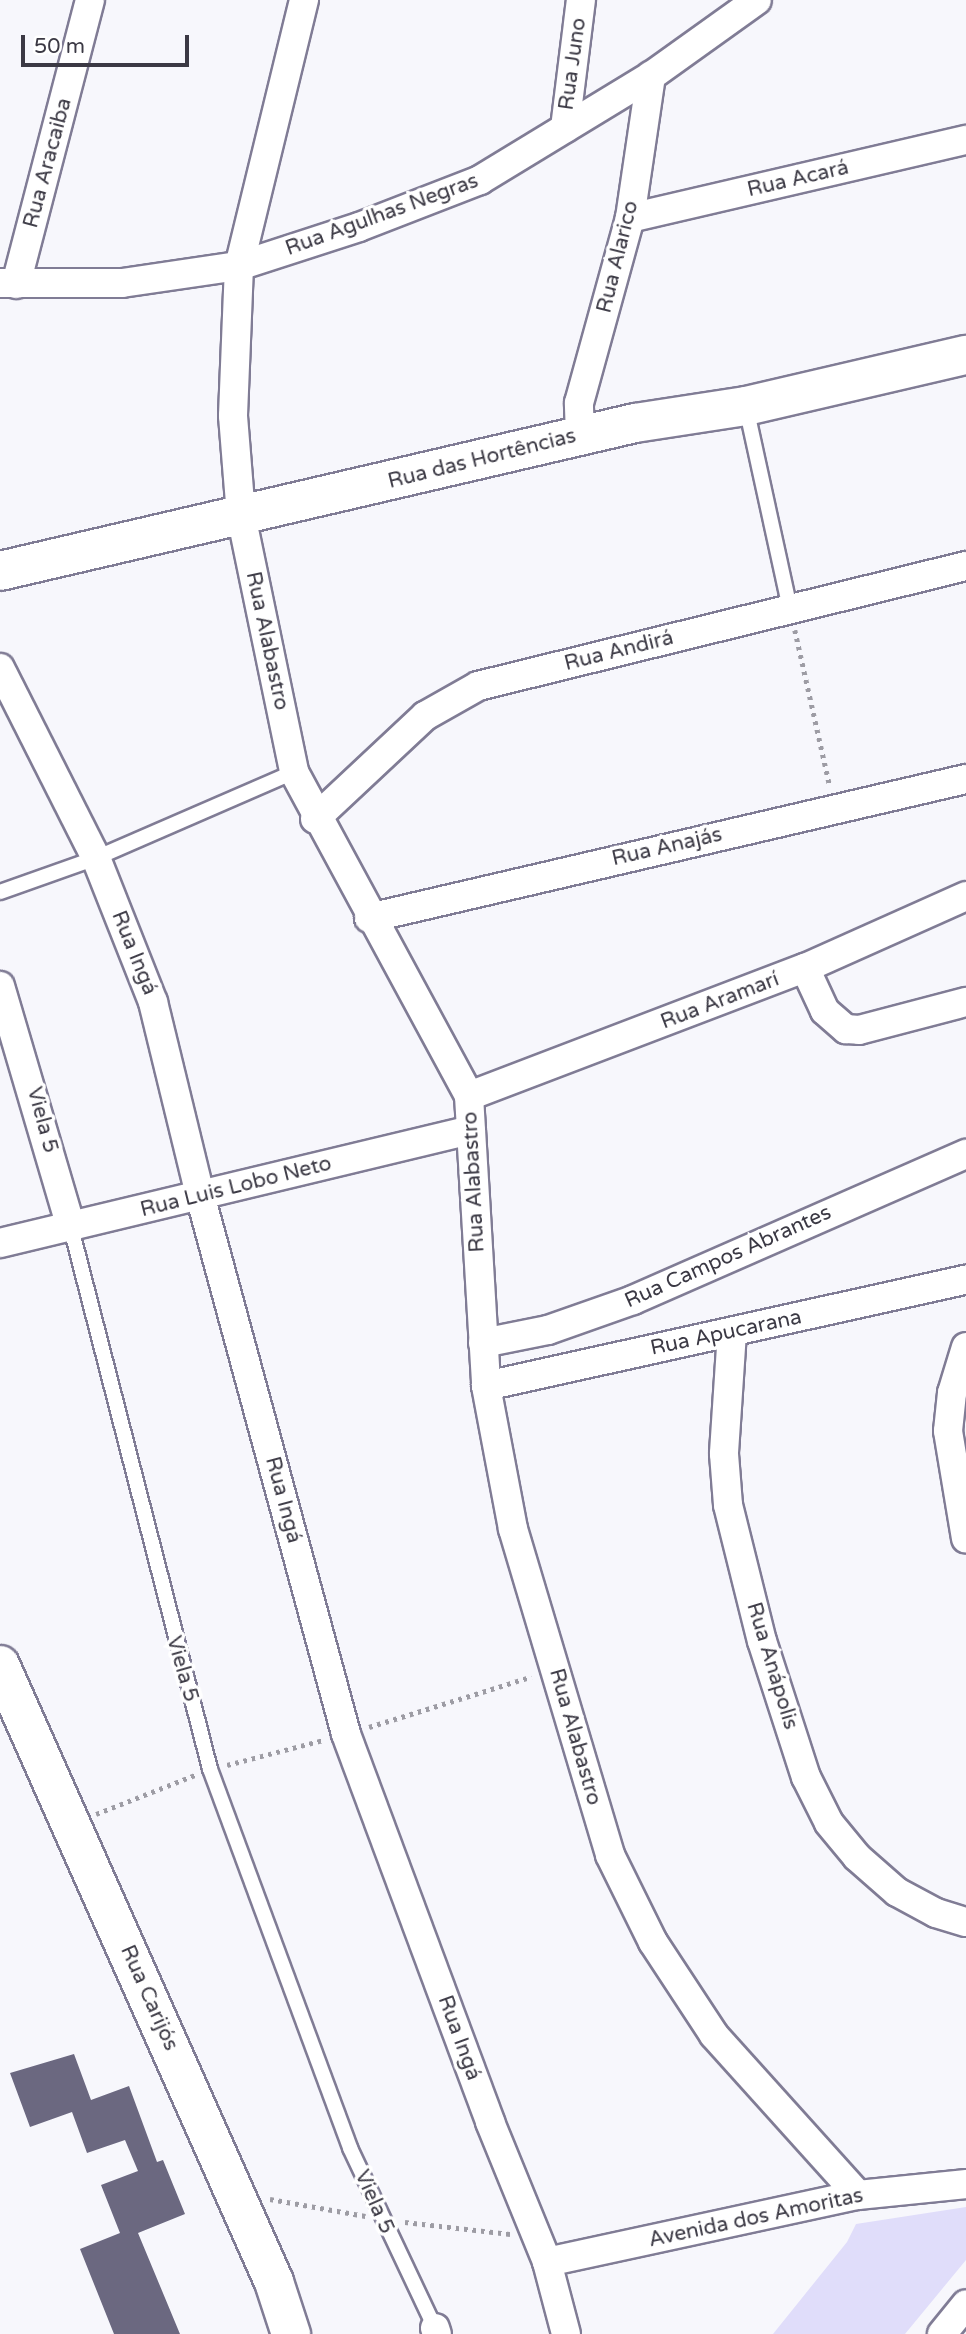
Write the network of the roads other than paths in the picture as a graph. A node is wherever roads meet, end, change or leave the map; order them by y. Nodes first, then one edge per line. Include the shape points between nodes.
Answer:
1 (90, 0) edge
2 (304, 0) edge
3 (581, 0) edge
4 (757, 0) edge
5 (651, 76) junction
6 (565, 128) junction
7 (966, 140) edge
8 (630, 218) junction
9 (239, 266) junction
10 (8, 283) edge
11 (966, 355) edge
12 (746, 406) junction
13 (580, 436) junction
14 (241, 515) junction
15 (966, 566) edge
16 (0, 572) edge
17 (790, 609) junction
18 (0, 668) edge
19 (294, 772) junction
20 (966, 779) edge
21 (315, 818) junction
22 (96, 858) junction
23 (0, 892) edge
24 (966, 896) edge
25 (369, 918) junction
26 (805, 968) junction
27 (0, 986) edge
28 (966, 1002) edge
29 (469, 1096) junction
30 (471, 1130) junction
31 (966, 1154) edge
32 (200, 1195) junction
33 (71, 1228) junction
34 (0, 1242) edge
35 (966, 1280) edge
36 (732, 1332) junction
37 (483, 1343) junction
38 (966, 1347) edge
39 (486, 1386) junction
40 (966, 1538) edge
41 (0, 1665) edge
42 (966, 1922) edge
43 (966, 2184) edge
44 (858, 2195) junction
45 (547, 2262) junction
46 (966, 2304) edge
47 (436, 2331) edge
48 (291, 2334) edge
49 (566, 2334) edge
50 (942, 2334) edge

1 - 10 street, Rua Aracaiba
2 - 9 street, Rua Alabastro
3 - 6 street, Rua Juno
4 - 5 street, Rua Agulhas Negras
5 - 6 street, Rua Agulhas Negras
5 - 8 street, Rua Alarico
6 - 9 street, Rua Agulhas Negras via 480,180
7 - 8 street, Rua Acará
8 - 13 street, Rua Alarico via 579,403
9 - 10 street, Rua Agulhas Negras via 122,283
9 - 14 street, Rua Alabastro via 233,416
11 - 12 main road, Rua das Hortências
12 - 13 main road, Rua das Hortências
12 - 17 lane
13 - 14 main road, Rua das Hortências
14 - 16 main road, Rua das Hortências
14 - 19 street, Rua Alabastro
15 - 17 street, Rua Andirá
17 - 21 street, Rua Andirá via 478,687 425,716
18 - 22 street, Rua Ingá
19 - 21 street, Rua Alabastro
19 - 22 lane
20 - 25 street, Rua Anajás
21 - 25 street, Rua Alabastro
22 - 23 lane
22 - 32 street, Rua Ingá via 153,1002
24 - 26 street, Rua Aramarí
25 - 29 street, Rua Alabastro
26 - 28 street via 825,1011 846,1029 859,1030
26 - 29 street, Rua Aramarí
27 - 33 street, Viela 5
29 - 30 street, Rua Alabastro
30 - 32 street, Rua Luis Lobo Neto
30 - 37 street, Rua Alabastro
31 - 37 street, Rua Campos Abrantes via 633,1300 548,1329
32 - 33 street, Rua Luis Lobo Neto
32 - 45 street, Rua Ingá via 346,1734
33 - 34 street, Rua Luis Lobo Neto
33 - 47 lane, Viela 5 via 210,1769 349,2148
35 - 36 street, Rua Apucarana
36 - 39 street, Rua Apucarana
36 - 42 street, Rua Anápolis via 724,1454 728,1505 762,1641 806,1777 829,1823 877,1875 916,1903
37 - 39 street, Rua Alabastro
38 - 40 street via 952,1393 948,1431
39 - 44 street, Rua Alabastro via 513,1529 610,1855 653,1942 714,2035
41 - 48 main road, Rua Carijós via 274,2282
43 - 44 street, Avenida dos Amoritas
44 - 45 street, Avenida dos Amoritas
45 - 49 street, Rua Ingá
46 - 50 street

